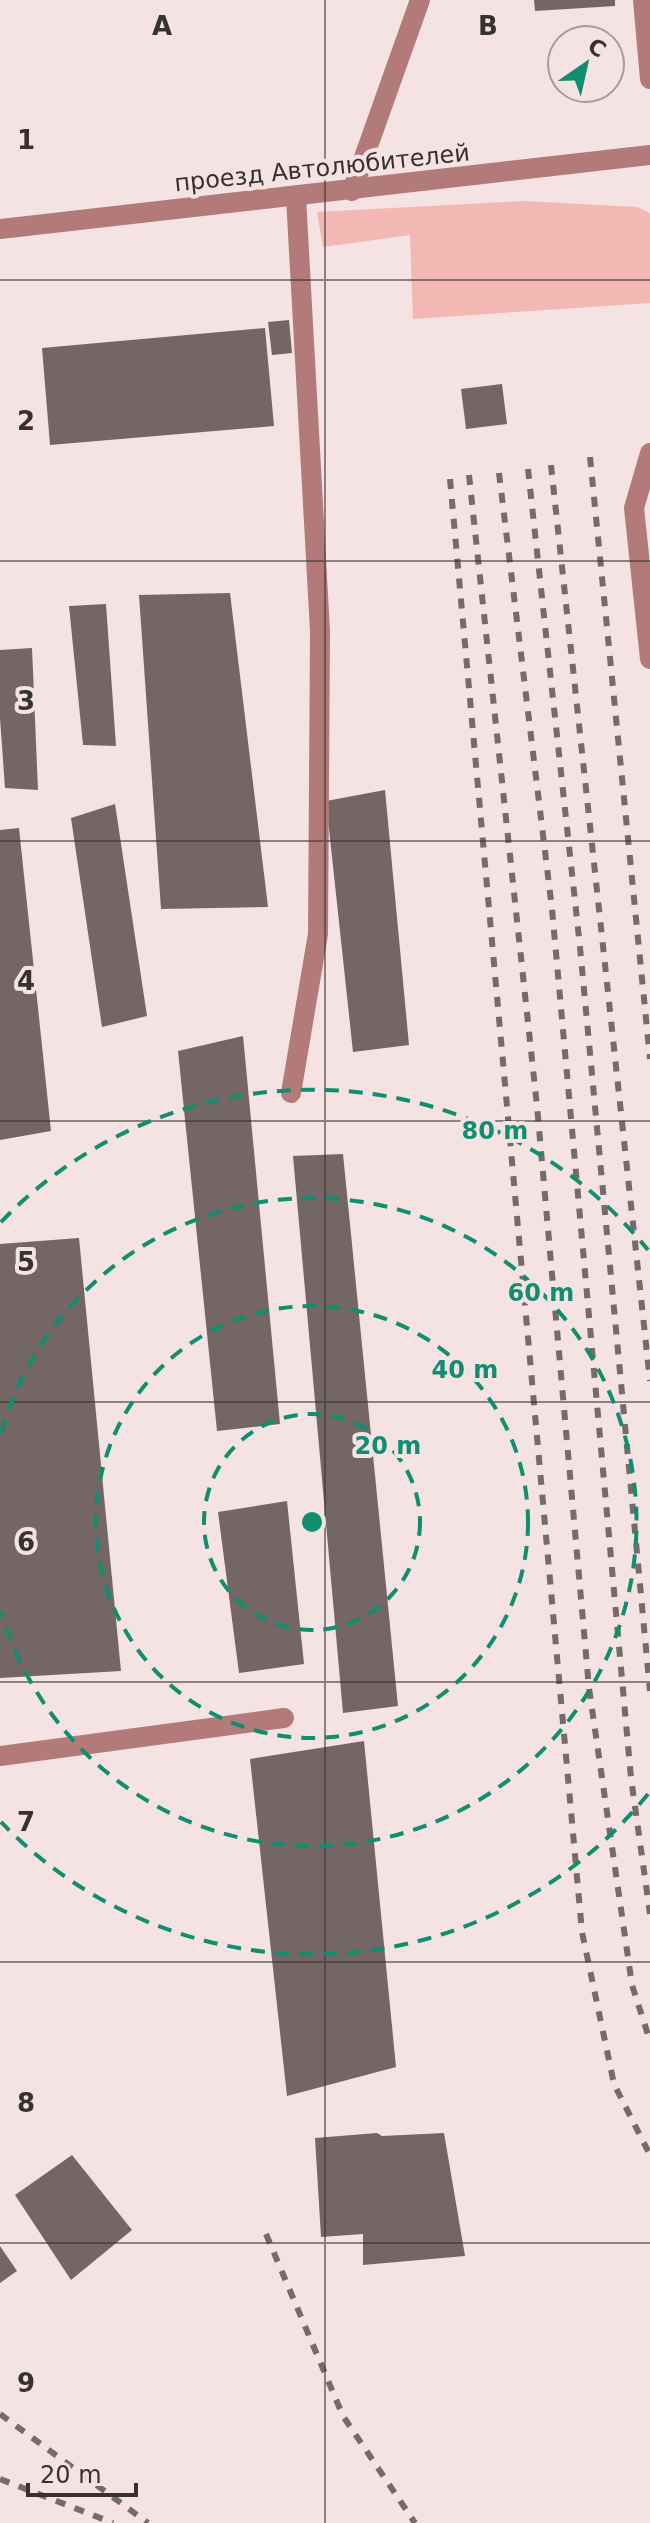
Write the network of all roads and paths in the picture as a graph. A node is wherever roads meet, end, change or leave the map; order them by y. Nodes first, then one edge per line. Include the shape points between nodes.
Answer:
1 (420, 0) edge
2 (643, 0) edge
3 (650, 79) edge
4 (650, 155) edge
5 (352, 191) junction
6 (296, 197) junction
7 (0, 229) edge
8 (650, 453) edge
9 (650, 659) edge
10 (291, 1093) dead end
11 (284, 1718) dead end
12 (0, 1756) edge

1 - 5 street
2 - 3 street
4 - 5 street, проезд Автолюбителей
5 - 6 street, проезд Автолюбителей
6 - 7 street, проезд Автолюбителей
6 - 10 street via 320,631 318,934
8 - 9 street via 634,508
11 - 12 street

